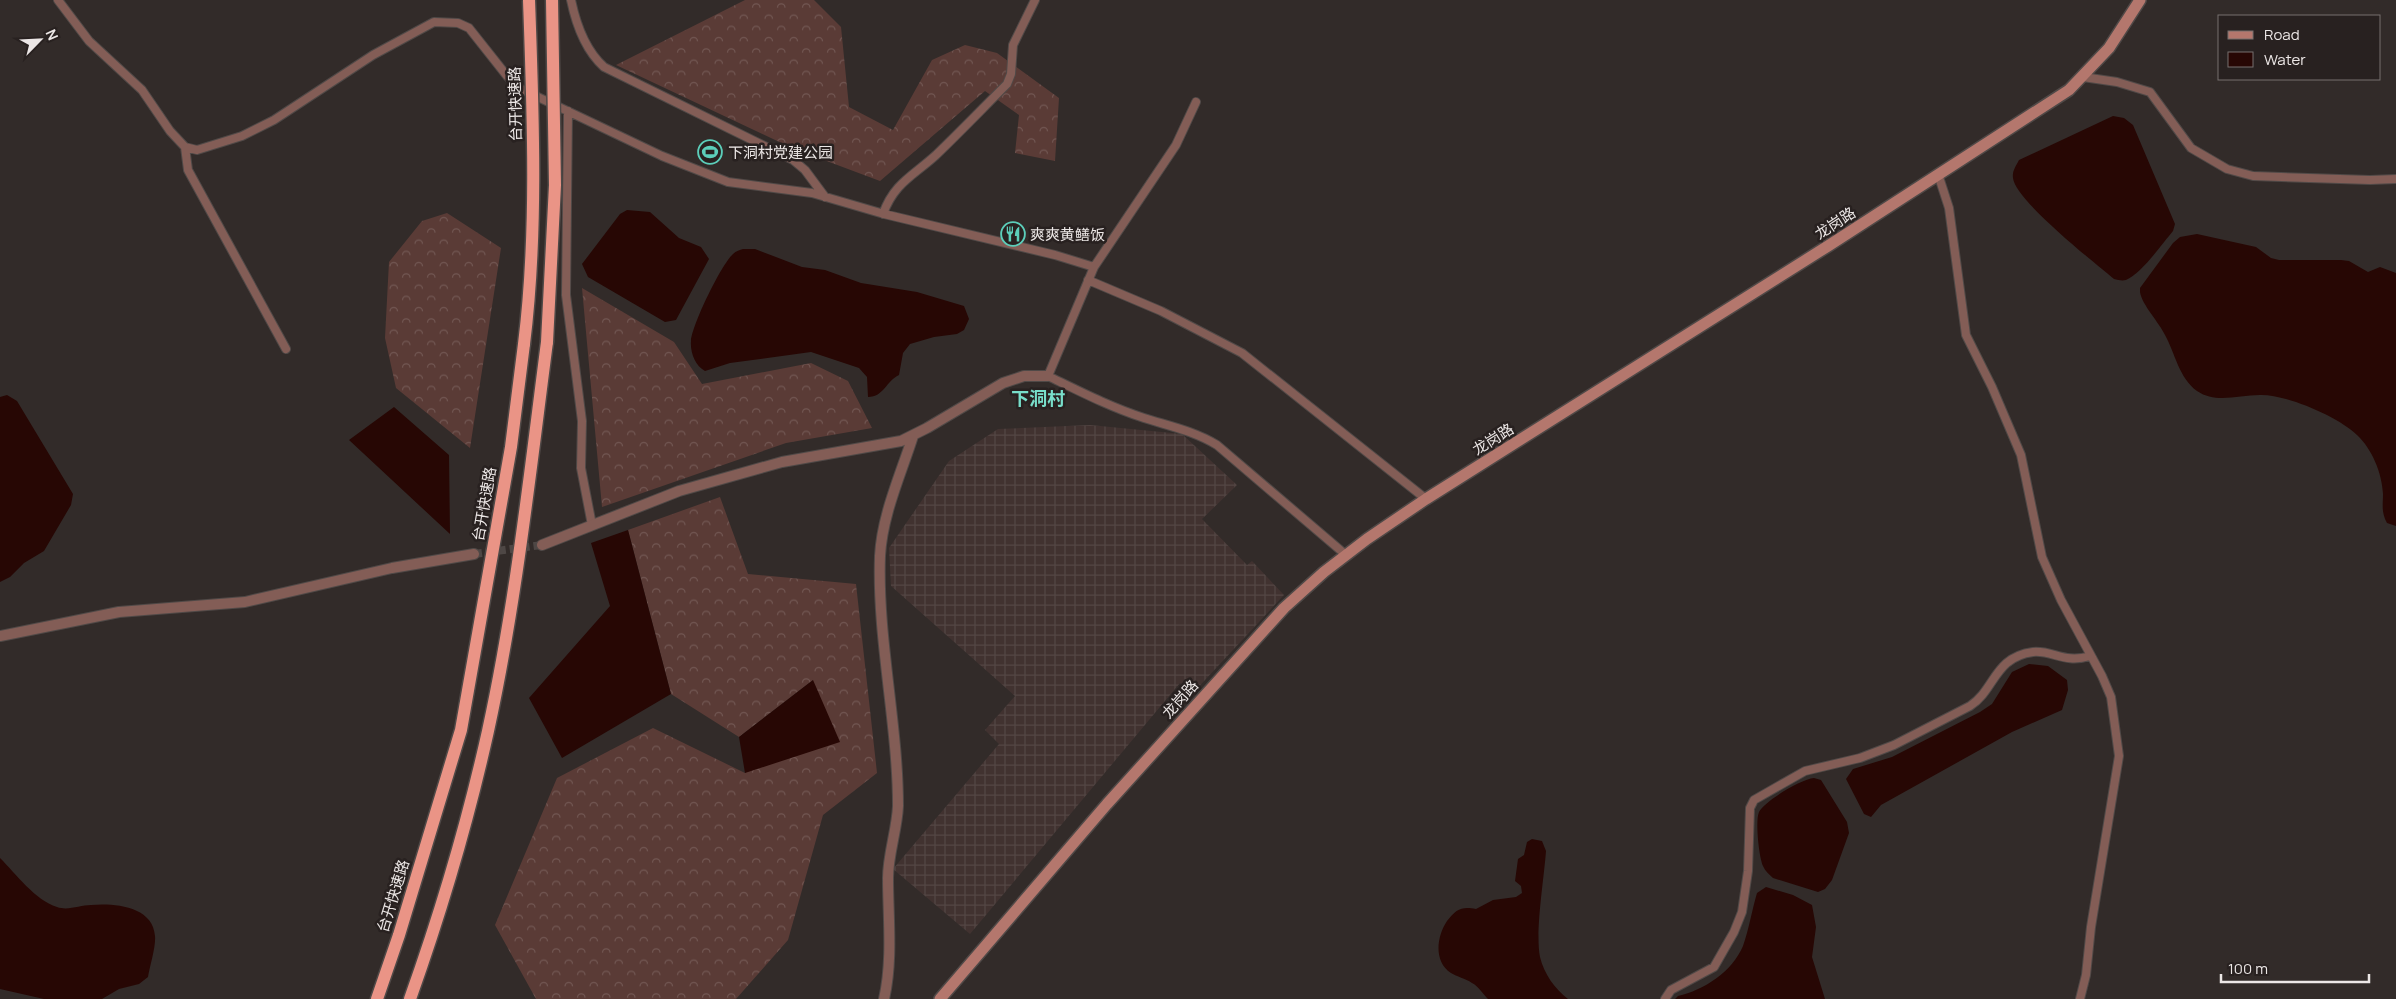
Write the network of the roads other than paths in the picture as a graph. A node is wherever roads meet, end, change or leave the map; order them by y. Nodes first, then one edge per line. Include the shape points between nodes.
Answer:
1 (58, 0) edge
2 (529, 0) edge
3 (552, 0) edge
4 (571, 0) edge
5 (1035, 0) edge
6 (2140, 0) edge
7 (2083, 76) junction
8 (1196, 102) dead end
9 (568, 111) junction
10 (185, 147) junction
11 (1938, 174) junction
12 (2396, 179) edge
13 (825, 197) junction
14 (883, 214) junction
15 (1094, 268) junction
16 (1088, 280) junction
17 (286, 349) dead end
18 (1048, 376) junction
19 (913, 436) junction
20 (1426, 499) junction
21 (592, 525) junction
22 (542, 545) tunnel mouth
23 (474, 554) tunnel mouth
24 (1346, 555) junction
25 (0, 636) edge
26 (2090, 656) junction
27 (377, 999) edge
28 (410, 999) edge
29 (884, 999) edge
30 (940, 999) edge
31 (1665, 999) edge
32 (2080, 999) edge

1 - 10 street via 89,42 142,90 170,132
2 - 27 highway, 台开快速路, bridge via 532,194 528,309 511,447 461,730
3 - 28 highway, bridge via 554,185 547,342 510,615 488,731 443,896
4 - 13 street via 584,41 604,67 793,160 805,170
5 - 14 street via 1013,45 1007,84 935,155 896,188
6 - 7 main road, 龙岗路 via 2118,36
7 - 11 main road, 龙岗路 via 2069,90
7 - 12 street via 2150,92 2191,148 2227,169 2253,176
8 - 15 street via 1176,145
9 - 10 street via 516,85 469,28 442,21 425,25 274,120 242,136 197,150
9 - 13 street via 662,156 720,179
9 - 21 street via 566,295 582,421 581,468
10 - 17 street via 188,170
11 - 20 main road, 龙岗路
11 - 26 street via 1949,208 1966,335 2021,456 2042,558
13 - 14 street
14 - 15 street via 1055,254
15 - 16 street
16 - 18 street
16 - 20 street via 1161,310 1242,353
18 - 19 street via 1036,374 1003,383
18 - 24 street via 1102,403 1192,432 1217,445
19 - 21 street via 884,445 782,462 723,478 679,491
19 - 29 street via 886,521 880,556 898,808 888,875 888,976
20 - 24 main road, 龙岗路
21 - 22 street
23 - 25 street via 392,568 245,602 118,612
24 - 30 main road, 龙岗路 via 1305,588 1251,642
26 - 31 street via 2078,660 2034,652 2015,659 1999,670 1979,699 1970,706 1894,745 1860,758 1805,771 1758,797 1750,808 1748,870 1742,912 1734,932 1714,967 1671,990
26 - 32 street via 2111,696 2119,756

